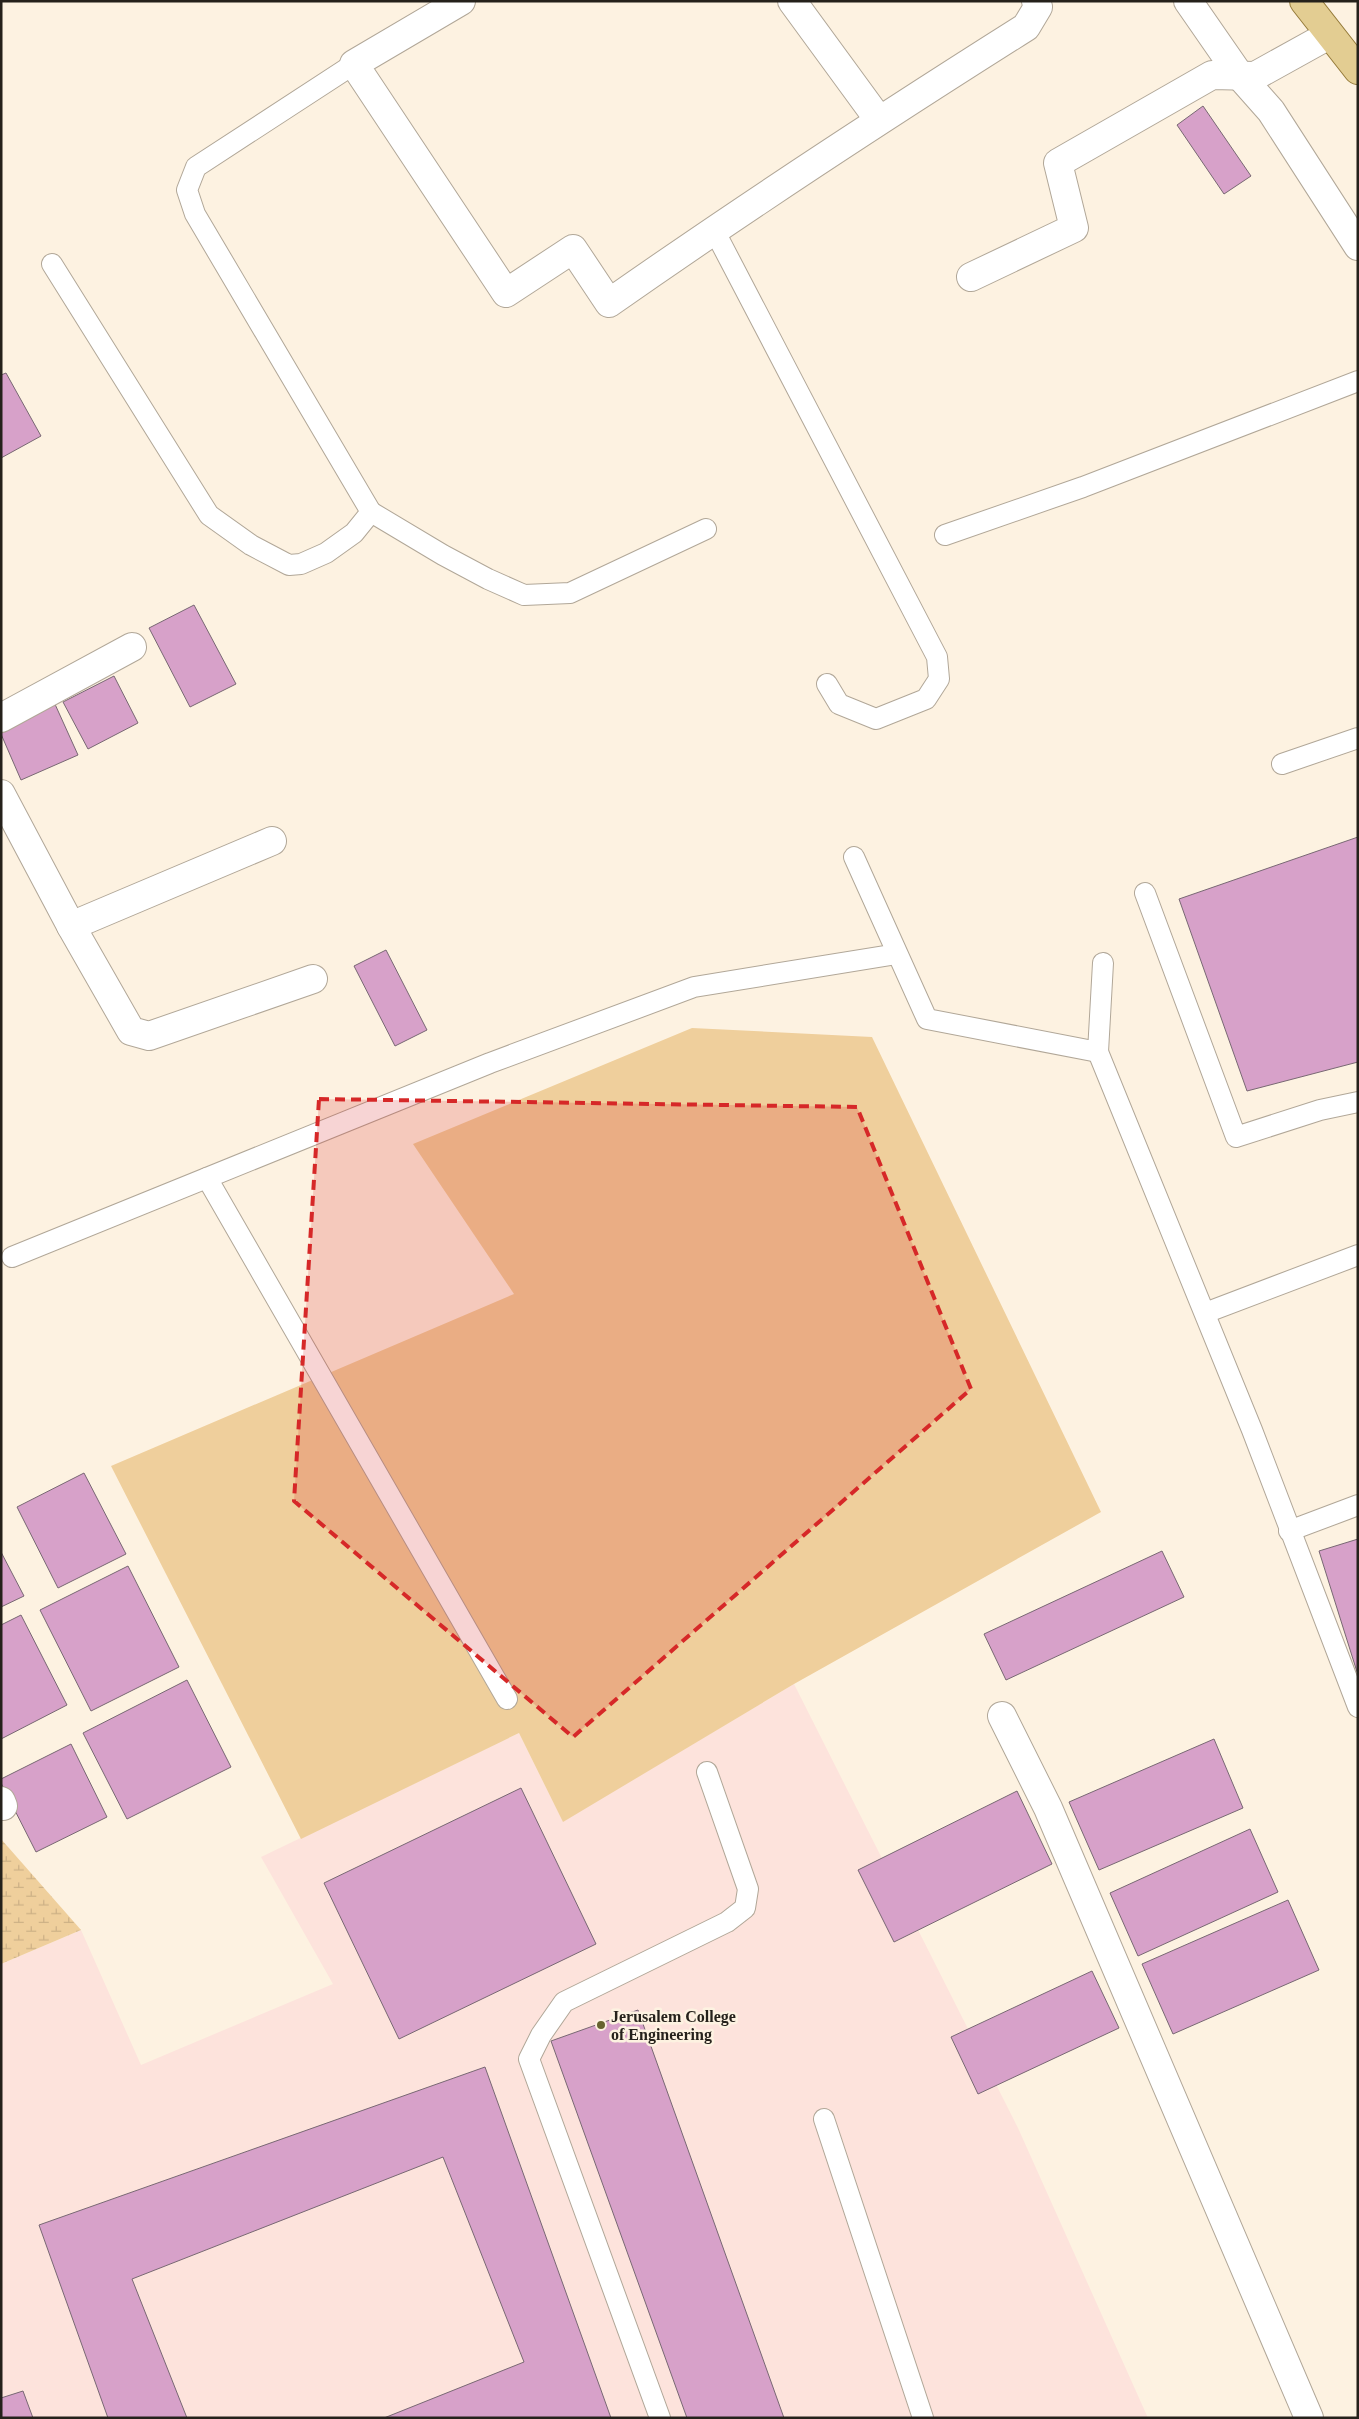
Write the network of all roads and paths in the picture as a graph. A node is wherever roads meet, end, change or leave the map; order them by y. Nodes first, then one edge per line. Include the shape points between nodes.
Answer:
1 (461, 1) edge
2 (792, 1) edge
3 (1036, 1) edge
4 (1188, 1) edge
5 (1304, 1) edge
6 (1329, 34) junction
7 (354, 64) junction
8 (1358, 70) edge
9 (1240, 76) junction
10 (879, 120) junction
11 (714, 230) junction
12 (1358, 246) edge
13 (52, 264) dead end
14 (971, 277) dead end
15 (1358, 381) edge
16 (371, 512) junction
17 (706, 529) dead end
18 (945, 536) dead end
19 (132, 647) dead end
20 (828, 684) dead end
21 (1, 718) edge
22 (1358, 738) edge
23 (1282, 764) dead end
24 (1, 794) edge
25 (272, 841) dead end
26 (854, 857) dead end
27 (1145, 894) dead end
28 (71, 926) junction
29 (897, 954) junction
30 (1103, 963) dead end
31 (313, 979) dead end
32 (1098, 1052) junction
33 (1358, 1102) edge
34 (207, 1178) junction
35 (1358, 1255) edge
36 (12, 1257) dead end
37 (1205, 1314) junction
38 (1358, 1505) edge
39 (1289, 1531) junction
40 (507, 1699) dead end
41 (1358, 1707) edge
42 (1002, 1716) dead end
43 (706, 1772) dead end
44 (824, 2120) dead end
45 (660, 2418) edge
46 (923, 2418) edge
47 (1308, 2418) edge

1 - 7 street
2 - 10 street
3 - 10 street via 1038,7 1026,28
4 - 9 street
5 - 6 main road
6 - 8 main road
6 - 9 street via 1255,76
7 - 11 street via 506,293 573,249 609,303
7 - 16 lane via 196,167 186,190 195,214
9 - 12 street via 1271,111
9 - 14 street via 1212,75 1058,163 1074,228
10 - 11 street
11 - 20 lane via 938,657 938,679 926,700 876,719 839,704
13 - 16 lane via 209,515 251,545 289,565 301,564 326,553 354,533
15 - 18 lane via 1083,487
16 - 17 lane via 458,563 524,595 570,593
19 - 21 street
22 - 23 lane
24 - 28 street
25 - 28 street
26 - 29 lane
27 - 33 lane via 1236,1137 1320,1110
28 - 31 street via 131,1031 149,1036
29 - 32 lane via 927,1019
29 - 34 lane via 694,987 490,1063
30 - 32 lane
32 - 37 lane
34 - 36 lane
34 - 40 lane
35 - 37 lane
37 - 39 lane
38 - 39 lane
39 - 41 lane
42 - 47 street via 1048,1808
43 - 45 lane via 748,1889 745,1908 727,1922 564,2002 529,2059
44 - 46 lane

